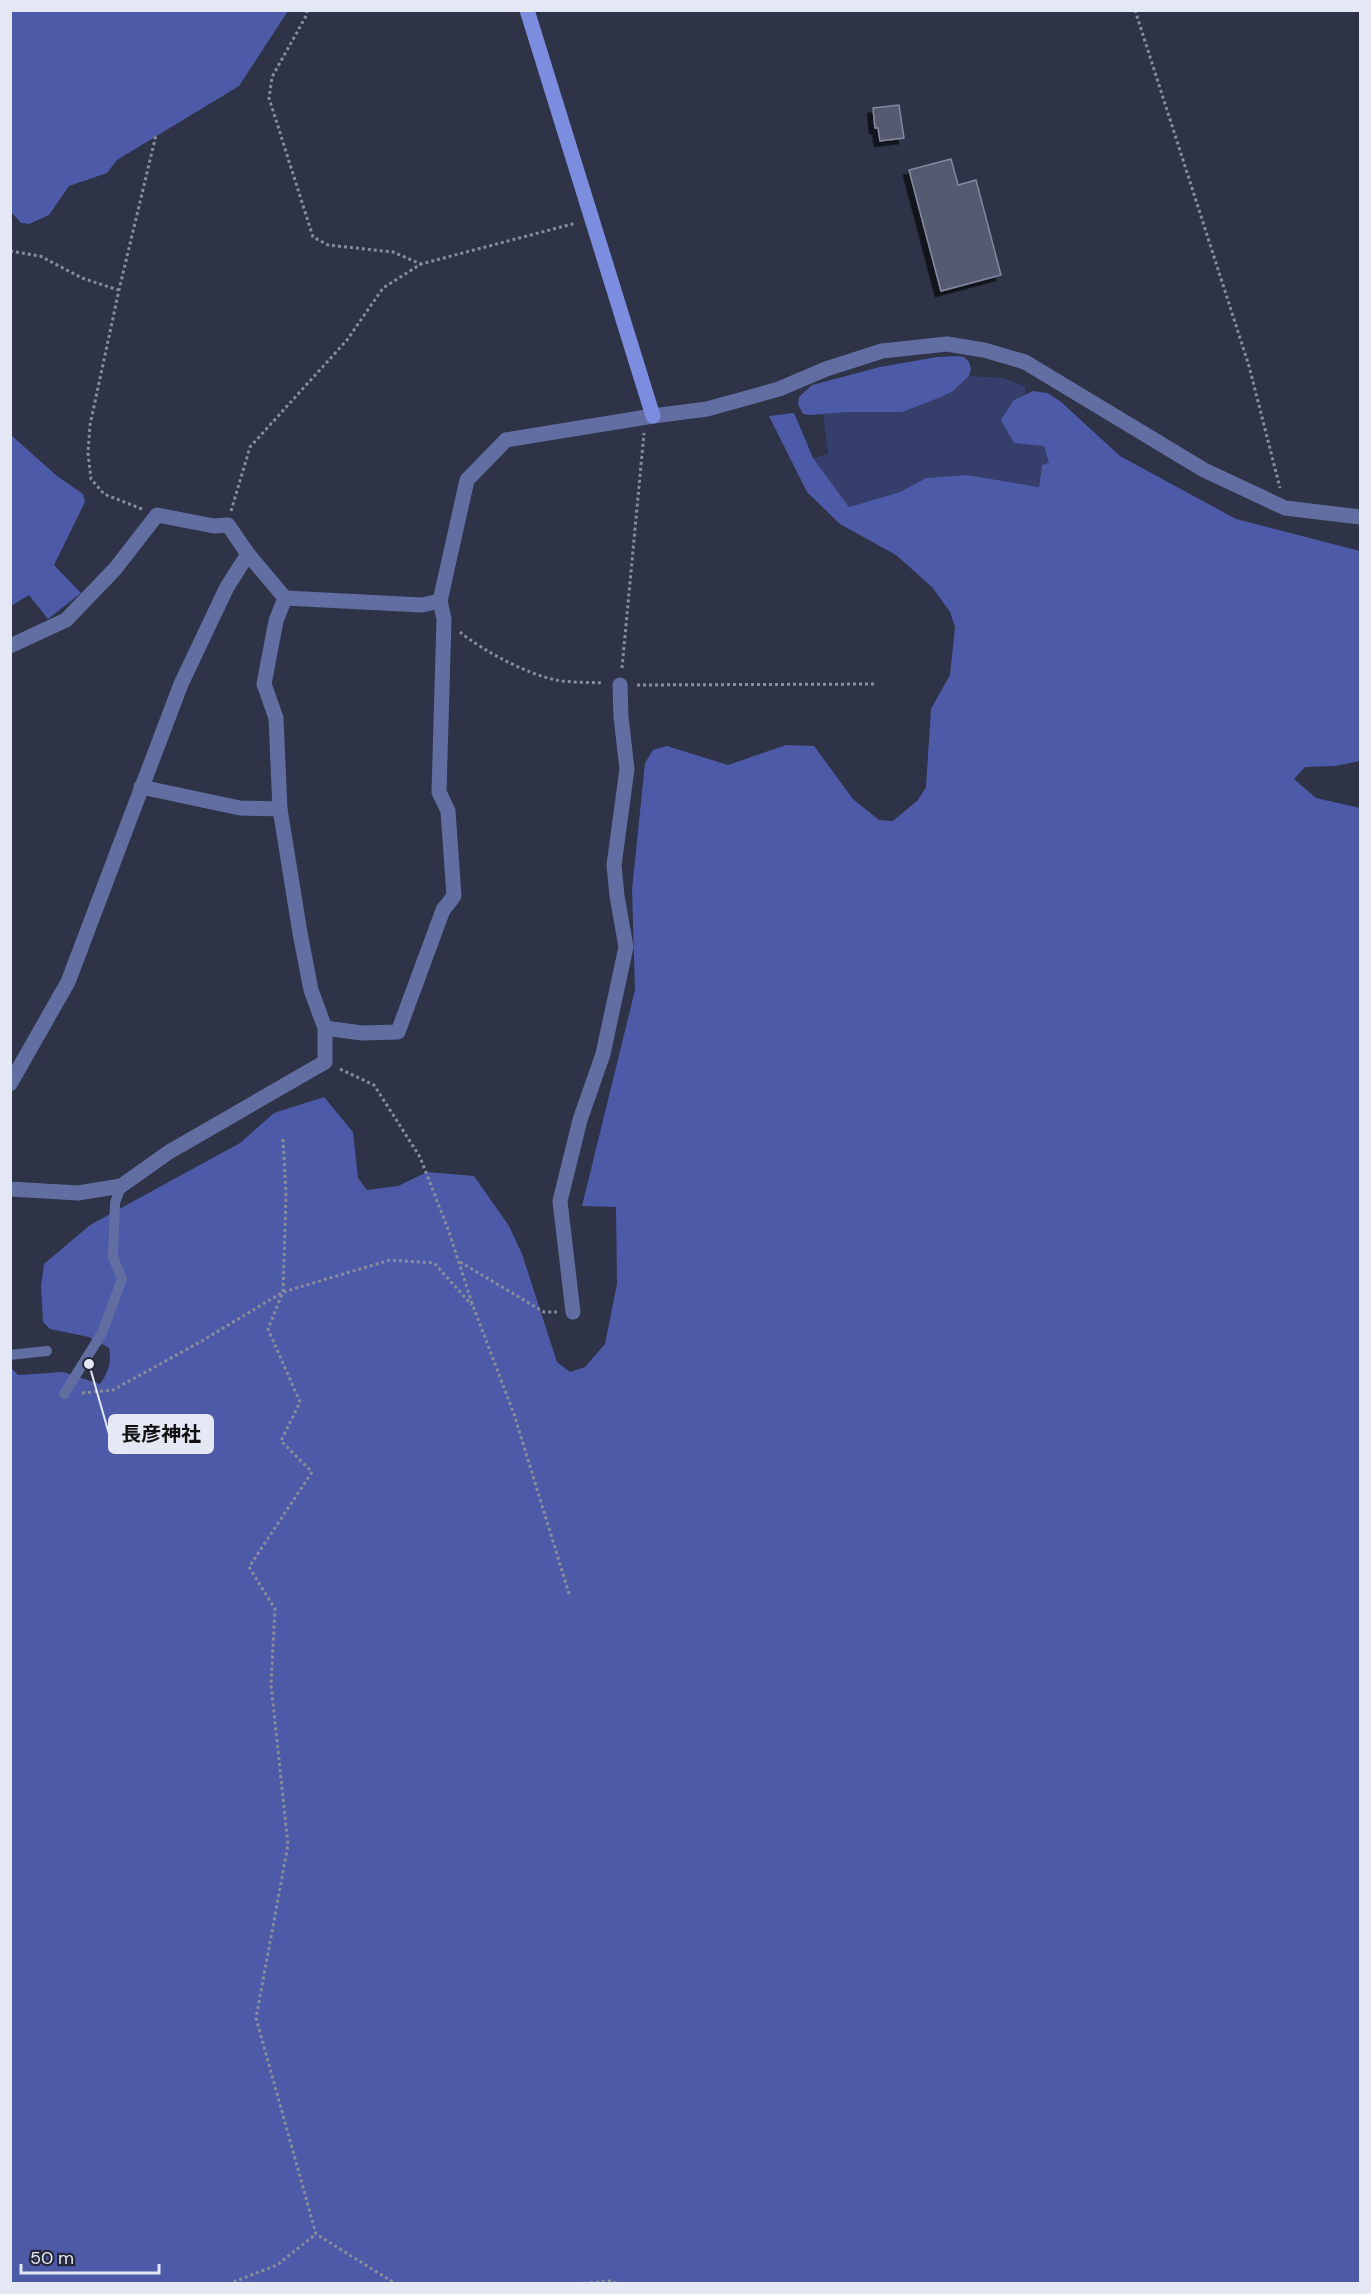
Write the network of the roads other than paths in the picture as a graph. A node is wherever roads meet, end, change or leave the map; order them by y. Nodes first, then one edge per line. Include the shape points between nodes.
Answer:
1 (527, 10) edge
2 (653, 416) junction
3 (1360, 516) edge
4 (248, 554) junction
5 (285, 598) junction
6 (440, 601) junction
7 (10, 646) edge
8 (620, 684) road end
9 (141, 787) junction
10 (280, 809) junction
11 (325, 1028) junction
12 (10, 1084) edge
13 (121, 1186) junction
14 (10, 1190) edge
15 (573, 1312) road end
16 (47, 1351) dead end
17 (10, 1355) edge
18 (64, 1394) road end

1 - 2 street
2 - 3 street via 707,409 779,389 882,351 947,344 1025,362 1204,470 1285,508
2 - 6 street via 506,440 467,480
4 - 5 street
4 - 7 street via 228,525 157,515 115,569 66,620
4 - 9 street via 227,587 181,684
5 - 6 street via 422,605
5 - 10 street via 276,621 264,684 276,718
6 - 11 street via 444,620 439,792 448,811 454,896 443,910 398,1032 362,1034
8 - 15 street via 627,769 614,865 626,947 603,1054 580,1120 560,1201
9 - 10 street via 240,808
9 - 12 street via 68,982
10 - 11 street via 309,979
11 - 13 street via 325,1062 169,1152
13 - 14 street via 78,1193
13 - 18 lane via 115,1203 113,1257 122,1279 102,1333
16 - 17 lane

